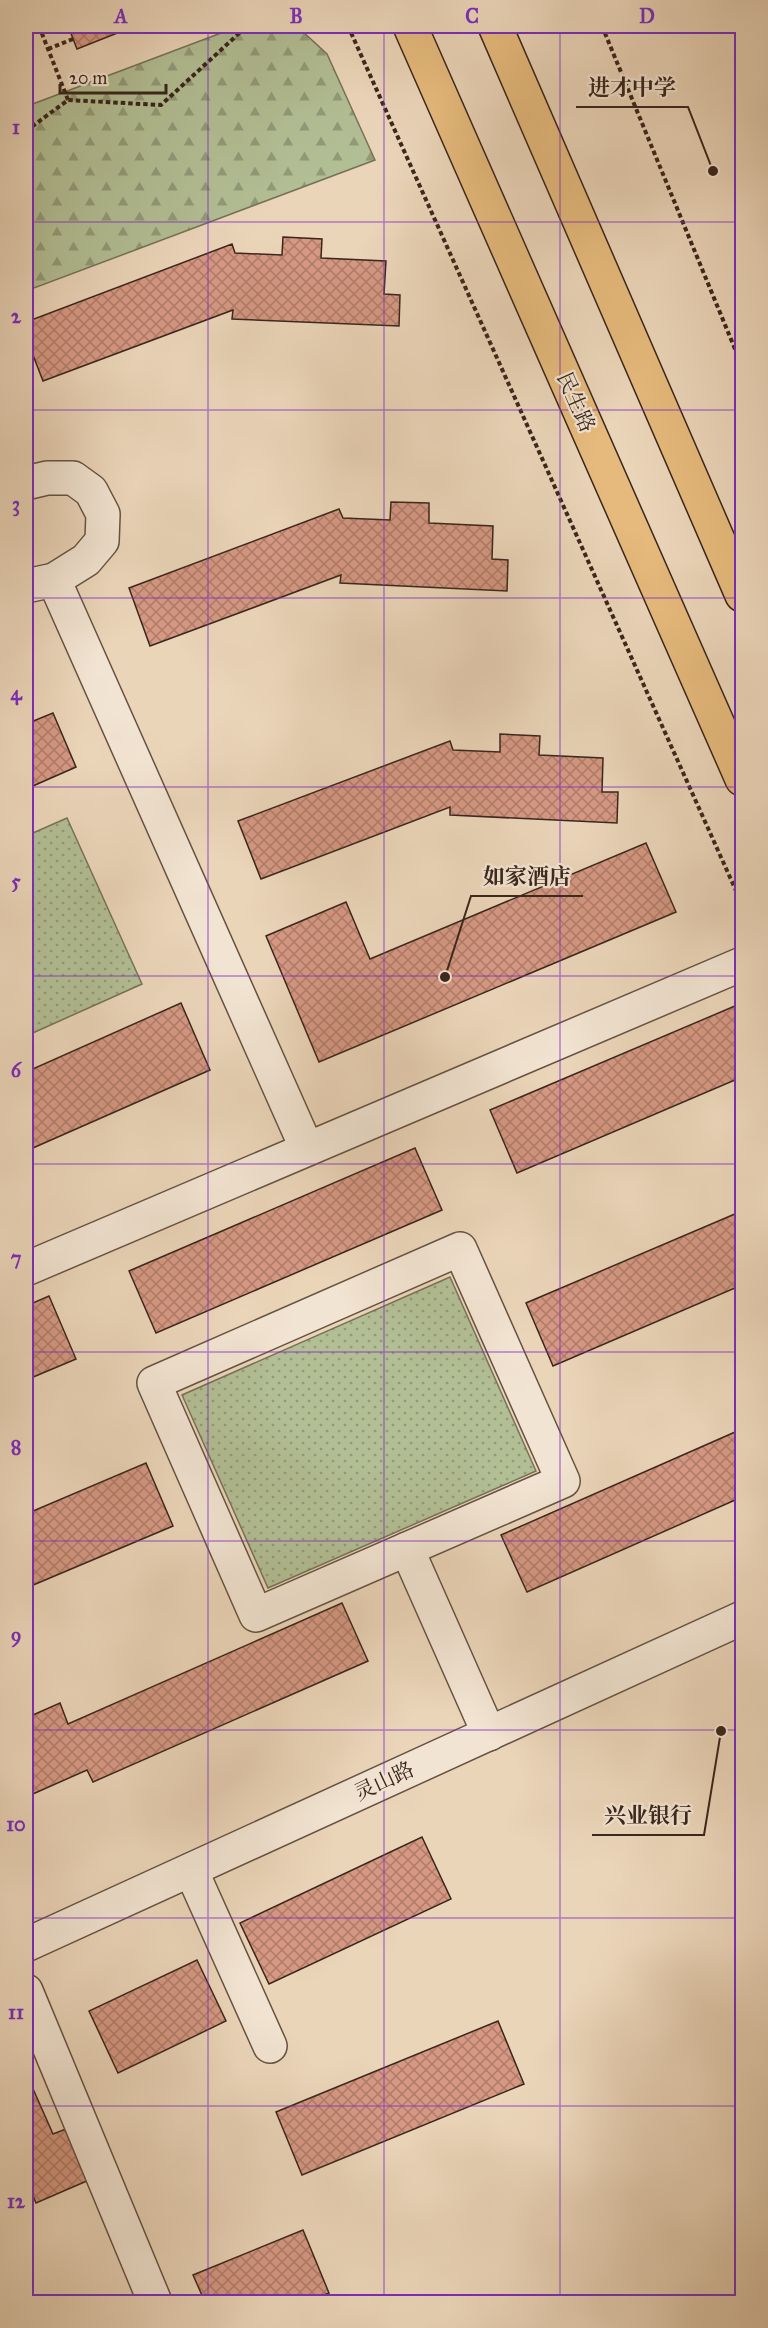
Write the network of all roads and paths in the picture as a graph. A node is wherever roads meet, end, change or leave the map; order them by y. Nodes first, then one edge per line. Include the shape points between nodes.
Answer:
1 (39, 26) edge
2 (247, 26) edge
3 (348, 26) edge
4 (410, 26) edge
5 (495, 26) edge
6 (602, 26) edge
7 (73, 39) dead end
8 (48, 49) junction
9 (68, 100) junction
10 (26, 131) edge
11 (742, 366) edge
12 (26, 483) edge
13 (40, 583) edge
14 (742, 595) edge
15 (742, 779) edge
16 (742, 904) edge
17 (742, 964) edge
18 (307, 1149) junction
19 (26, 1269) edge
20 (407, 1549) junction
21 (742, 1618) edge
22 (489, 1734) junction
23 (191, 1870) junction
24 (26, 1945) edge
25 (26, 1991) edge
26 (270, 2046) dead end
27 (155, 2302) edge

1 - 8 path
2 - 9 path via 161,105
3 - 16 path
4 - 15 main road, 民生路
5 - 14 main road
6 - 11 path
7 - 8 path
8 - 9 path
9 - 10 path
12 - 13 street via 73,478 91,491 103,514 102,541 86,560
13 - 18 street
17 - 18 street
18 - 19 street
20 - 20 street via 563,1481 460,1249 154,1383 256,1615
20 - 22 street
21 - 22 street, 灵山路
22 - 23 street, 灵山路
23 - 24 street, 灵山路
23 - 26 street
25 - 27 street

